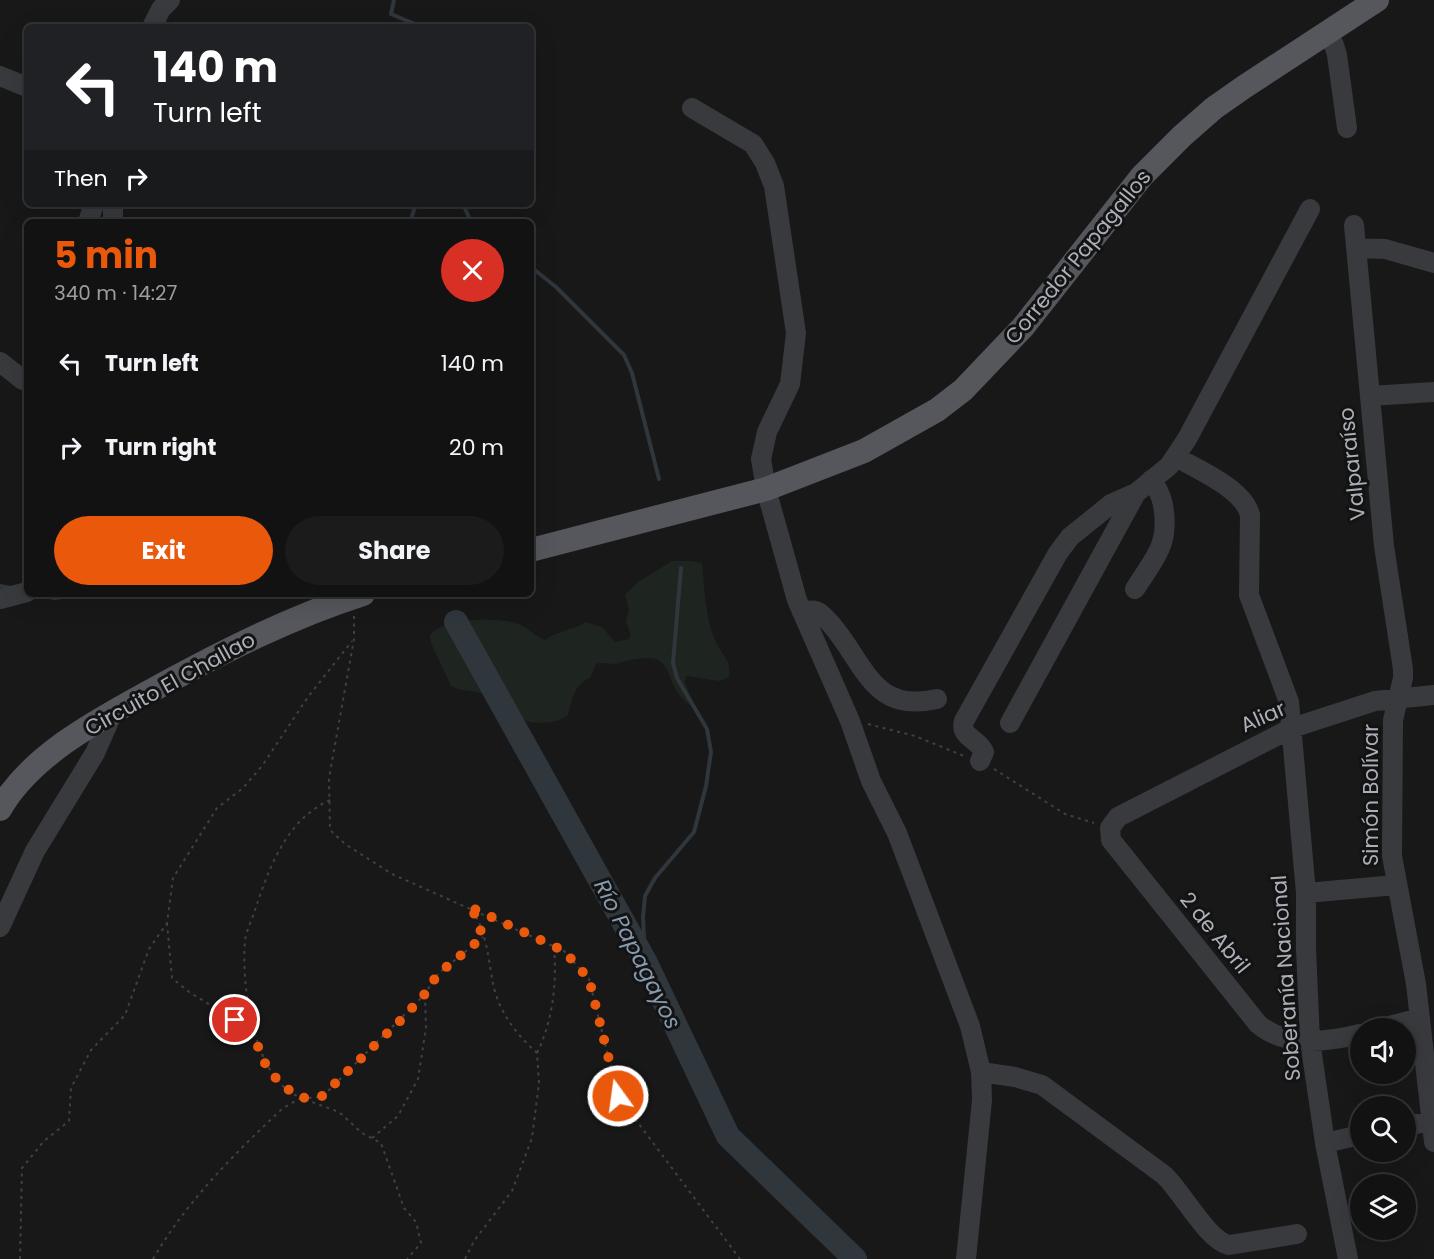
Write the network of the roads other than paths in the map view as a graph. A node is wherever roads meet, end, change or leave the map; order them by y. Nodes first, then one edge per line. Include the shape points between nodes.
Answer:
1 (170, 0) edge
2 (1377, 0) edge
3 (154, 24) edge
4 (1326, 34) junction
5 (0, 76) edge
6 (24, 86) edge
7 (692, 108) dead end
8 (1347, 128) dead end
9 (1310, 209) dead end
10 (1354, 225) dead end
11 (1358, 248) junction
12 (1434, 263) edge
13 (0, 362) edge
14 (24, 380) edge
15 (1434, 392) edge
16 (1370, 396) junction
17 (1176, 457) junction
18 (1144, 486) junction
19 (766, 489) junction
20 (534, 549) edge
21 (1135, 589) dead end
22 (24, 593) edge
23 (353, 597) edge
24 (0, 599) edge
25 (802, 612) junction
26 (1434, 695) edge
27 (1398, 698) junction
28 (937, 699) dead end
29 (113, 712) junction
30 (1010, 723) dead end
31 (1292, 728) junction
32 (980, 761) dead end
33 (0, 809) edge
34 (1122, 814) joint
35 (1396, 885) junction
36 (1306, 893) junction
37 (0, 927) edge
38 (1420, 1018) junction
39 (1416, 1019) edge
40 (1350, 1036) edge
41 (1310, 1041) junction
42 (981, 1072) junction
43 (1431, 1095) edge
44 (1432, 1121) junction
45 (1416, 1124) edge
46 (1350, 1137) edge
47 (1434, 1142) edge
48 (1325, 1143) junction
49 (1297, 1234) dead end
50 (966, 1259) edge
51 (1348, 1259) edge

1 - 3 street
2 - 4 main road, Corredor Papagallos
4 - 8 street via 1337,55
4 - 19 main road, Corredor Papagallos via 1214,108 1158,160 1023,327 963,390 909,427 864,451
5 - 6 street
7 - 19 street via 753,144 774,186 796,333 790,384 767,432 761,459
9 - 17 street
10 - 11 street, Valparaíso
11 - 12 street via 1385,249
11 - 16 street, Valparaíso
13 - 14 street
15 - 16 street
16 - 27 street, Valparaíso via 1388,573 1403,669
17 - 18 street
17 - 31 street, Soberanía Nacional via 1235,492 1248,508 1249,595 1289,702
18 - 21 street via 1158,487 1166,525 1164,539
18 - 30 street
18 - 32 street via 1111,504 1070,537 1050,565 963,720 967,736 984,752
19 - 20 main road, Corredor Papagallos
19 - 25 street
22 - 24 street
23 - 29 main road, Circuito El Challao via 231,647
25 - 28 street via 816,611 823,616 865,674 886,694 908,703
25 - 42 street via 850,721 871,781 900,841 970,1026
26 - 27 street, Aliar
27 - 31 street, Aliar via 1375,701
27 - 35 street, Simón Bolívar via 1393,720 1391,827
29 - 33 main road, Circuito El Challao via 51,754 27,775
29 - 37 street via 95,753 35,851
31 - 34 street, Aliar
31 - 36 street, Soberanía Nacional
34 - 41 street, 2 de Abril via 1110,828 1111,840 1258,1024 1269,1034
35 - 36 street
35 - 38 street, Simón Bolívar
36 - 41 street, Soberanía Nacional
38 - 39 street
38 - 43 street, Simón Bolívar
40 - 41 street, 2 de Abril
41 - 48 street, Soberanía Nacional
42 - 49 street via 1028,1080 1066,1101 1164,1175 1210,1235 1222,1244
42 - 50 street via 982,1100
43 - 44 street, Simón Bolívar
44 - 45 street
44 - 47 street, Simón Bolívar
46 - 48 street
48 - 51 street, Soberanía Nacional

